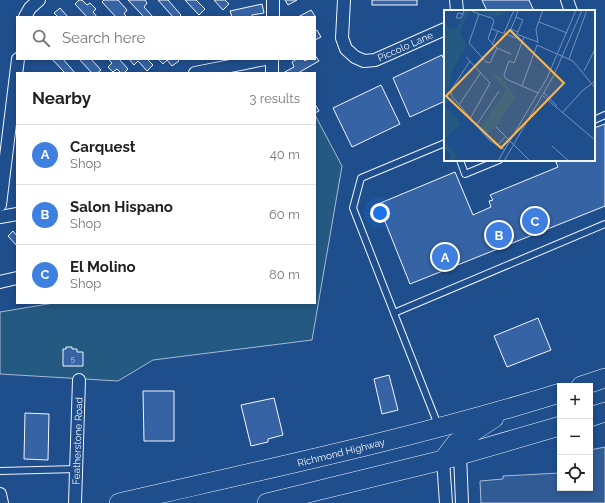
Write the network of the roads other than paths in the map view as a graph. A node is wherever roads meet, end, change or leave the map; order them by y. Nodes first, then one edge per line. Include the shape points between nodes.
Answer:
1 (273, 0) edge
2 (344, 0) edge
3 (456, 0) edge
4 (567, 0) edge
5 (37, 1) edge
6 (457, 10) edge
7 (571, 10) edge
8 (26, 16) edge
9 (273, 16) edge
10 (444, 29) edge
11 (18, 60) edge
12 (260, 60) edge
13 (272, 60) edge
14 (17, 72) edge
15 (200, 72) edge
16 (272, 72) edge
17 (16, 82) edge
18 (14, 104) edge
19 (605, 115) edge
20 (595, 120) edge
21 (444, 143) edge
22 (460, 161) edge
23 (497, 161) edge
24 (0, 205) edge
25 (16, 214) edge
26 (0, 216) edge
27 (605, 224) edge
28 (16, 278) edge
29 (0, 282) edge
30 (394, 313) junction
31 (605, 378) edge
32 (79, 380) dead end
33 (590, 383) edge
34 (557, 393) edge
35 (512, 406) junction
36 (605, 412) edge
37 (593, 416) edge
38 (438, 427) junction
39 (557, 427) edge
40 (451, 458) junction
41 (77, 469) junction
42 (0, 472) edge
43 (0, 494) edge
44 (2, 503) edge
45 (75, 503) edge
46 (119, 503) edge
47 (267, 503) edge
48 (446, 503) edge
49 (462, 503) edge

1 - 9 street
2 - 10 street, Piccolo Lane via 342,38 346,49 364,61 375,60
3 - 6 street
4 - 7 street
5 - 8 street
11 - 14 street
12 - 15 street
13 - 16 street
17 - 18 street
18 - 24 street
19 - 20 lane
21 - 30 lane via 361,178 353,208
22 - 23 lane via 465,174
25 - 26 street
27 - 30 lane
28 - 29 street
30 - 38 lane
31 - 33 main road
32 - 41 street, Featherstone Road
34 - 35 main road, Richmond Highway
35 - 38 main road, Richmond Highway
35 - 40 main road via 460,439 452,447
36 - 37 main road
38 - 46 main road, Richmond Highway via 327,456
39 - 40 main road
40 - 47 main road
40 - 48 street
40 - 49 street
41 - 42 lane
41 - 45 street, Featherstone Road
43 - 44 street

